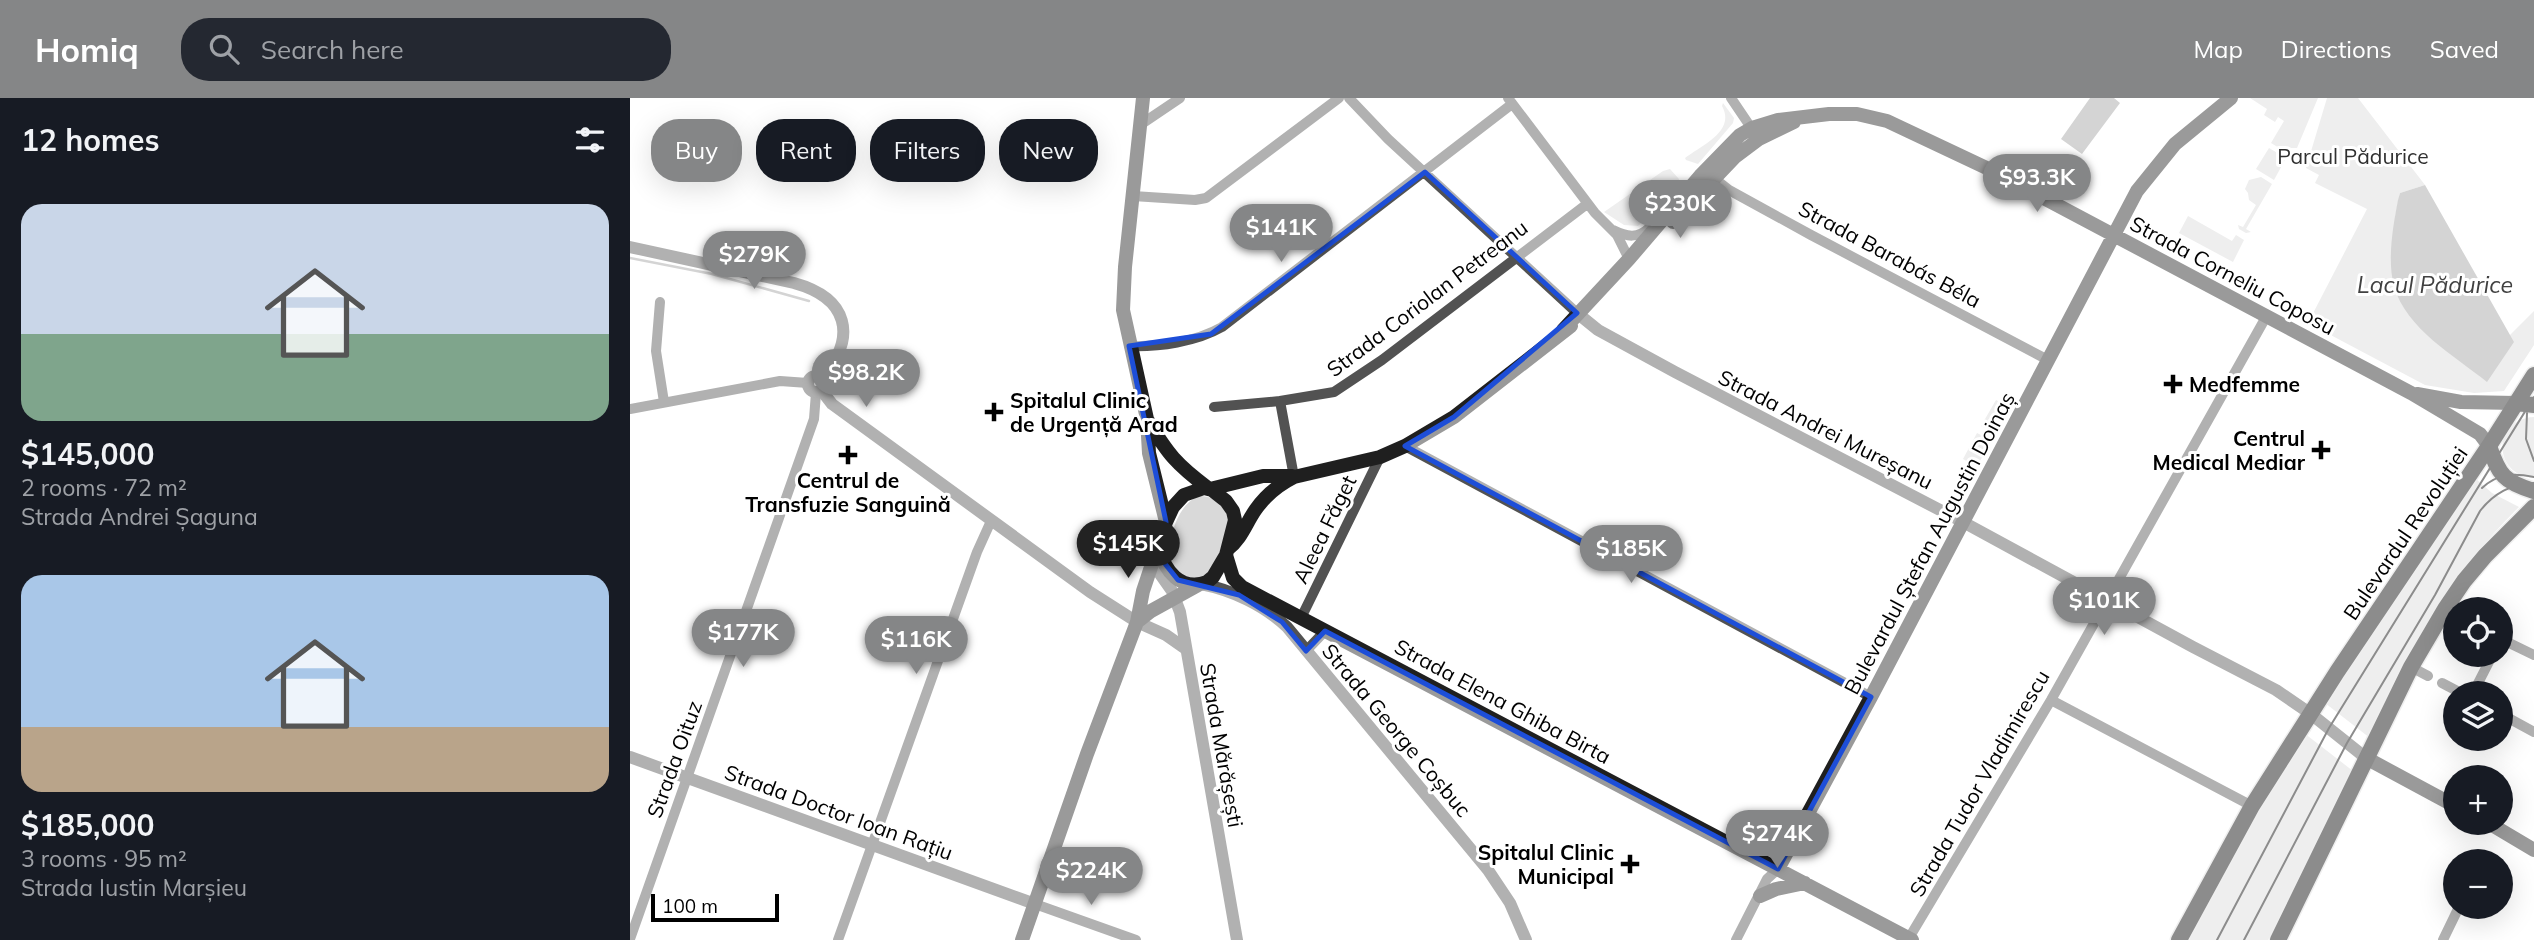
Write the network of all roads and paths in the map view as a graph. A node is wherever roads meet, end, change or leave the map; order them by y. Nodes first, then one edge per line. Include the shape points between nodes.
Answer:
1 (1143, 98) edge
2 (1180, 98) edge
3 (1339, 98) edge
4 (1349, 98) edge
5 (1731, 98) edge
6 (2231, 98) edge
7 (1510, 101) edge
8 (1140, 125) junction
9 (1755, 134) junction
10 (1425, 172) junction
11 (1715, 178) junction
12 (1133, 196) junction
13 (1587, 204) junction
14 (1665, 219) junction
15 (1612, 230) junction
16 (2113, 234) junction
17 (630, 247) edge
18 (1516, 257) junction
19 (1629, 259) junction
20 (660, 302) dead end
21 (1579, 316) junction
22 (2266, 317) junction
23 (1129, 346) junction
24 (2048, 360) junction
25 (2534, 375) edge
26 (817, 386) junction
27 (2411, 393) junction
28 (1280, 401) junction
29 (664, 402) junction
30 (2516, 403) junction
31 (2534, 405) edge
32 (1214, 407) dead end
33 (630, 409) edge
34 (1147, 419) junction
35 (1405, 446) junction
36 (2489, 446) junction
37 (1380, 457) junction
38 (1294, 477) junction
39 (1209, 489) junction
40 (2534, 491) edge
41 (2534, 507) edge
42 (991, 520) junction
43 (1166, 522) junction
44 (1963, 522) junction
45 (1159, 547) junction
46 (1227, 552) junction
47 (1153, 564) junction
48 (1200, 584) junction
49 (1175, 598) junction
50 (2107, 601) junction
51 (1301, 618) junction
52 (1137, 622) junction
53 (1325, 631) junction
54 (2513, 645) edge
55 (1186, 649) junction
56 (1306, 651) junction
57 (2534, 655) edge
58 (2411, 667) junction
59 (2428, 676) dead end
60 (1871, 697) junction
61 (2051, 700) junction
62 (2311, 714) junction
63 (2513, 721) edge
64 (2534, 732) edge
65 (630, 757) edge
66 (2366, 758) junction
67 (688, 778) junction
68 (2443, 800) edge
69 (2252, 806) junction
70 (2509, 835) edge
71 (872, 845) junction
72 (2534, 850) edge
73 (1778, 869) junction
74 (1805, 883) junction
75 (1760, 896) junction
76 (1035, 904) junction
77 (2453, 919) edge
78 (630, 939) edge
79 (1130, 939) edge
80 (1910, 939) edge
81 (838, 940) edge
82 (1023, 940) edge
83 (1237, 940) edge
84 (1526, 940) edge
85 (1736, 940) edge
86 (2179, 940) edge
87 (2278, 940) edge
88 (2443, 940) edge

1 - 8 main road
2 - 8 street
3 - 12 street via 1206,198
4 - 10 street
5 - 9 street
6 - 16 main road, Bulevardul Ștefan Augustin Doinaș via 2157,163
7 - 10 street
7 - 13 street
8 - 12 main road
9 - 11 main road
9 - 14 main road via 1728,146
9 - 16 main road, Strada Corneliu Coposu via 1778,120 1842,113 1887,121
10 - 18 street
10 - 23 street via 1211,334
11 - 21 main road
11 - 24 street, Strada Barabás Béla via 1811,235
12 - 23 main road via 1123,298
13 - 15 street
13 - 18 street, Strada Coriolan Petreanu
14 - 15 street via 1638,236
14 - 19 main road
15 - 19 street
16 - 22 main road, Strada Corneliu Coposu
16 - 24 main road, Bulevardul Ștefan Augustin Doinaș
17 - 26 street via 793,284 826,298 841,314 844,330 839,354
18 - 21 street
18 - 28 street, Strada Coriolan Petreanu via 1339,389
19 - 21 main road
20 - 29 street via 656,351
21 - 35 main road via 1454,416
21 - 44 street, Strada Andrei Mureșanu via 1723,398
22 - 27 main road, Strada Corneliu Coposu
22 - 50 street, Strada Tudor Vladimirescu
23 - 34 main road
24 - 44 main road, Bulevardul Ștefan Augustin Doinaș
25 - 30 main road, Bulevardul Revoluției
26 - 29 street via 780,381
26 - 42 street via 832,404
26 - 67 street, Strada Oituz via 814,419
27 - 30 main road, Strada Corneliu Coposu via 2461,402
27 - 36 main road, Strada Corneliu Coposu via 2480,434
28 - 32 street, Strada Coriolan Petreanu
28 - 38 street
29 - 33 street
30 - 31 main road
30 - 36 main road, Bulevardul Revoluției
34 - 39 main road via 1177,464
34 - 43 main road via 1149,453
35 - 37 main road
35 - 60 street
36 - 40 main road via 2502,475
36 - 62 main road, Bulevardul Revoluției
37 - 38 main road
37 - 51 street, Aleea Făget
38 - 39 main road via 1263,477
38 - 46 main road via 1270,492
39 - 43 main road via 1184,495
39 - 46 main road via 1226,500 1234,515
41 - 58 main road via 2464,580
42 - 52 street
42 - 71 street
43 - 45 main road
44 - 50 street, Strada Andrei Mureșanu
44 - 60 main road, Bulevardul Ștefan Augustin Doinaș
45 - 47 main road
45 - 48 main road via 1165,568 1174,577
46 - 48 main road via 1213,577
46 - 51 main road, Strada Elena Ghiba Birta via 1238,584
47 - 49 street, Strada Mărășești
47 - 52 main road
48 - 49 main road
48 - 56 street, Strada George Coșbuc via 1238,595 1277,618
49 - 52 main road
49 - 55 street, Strada Mărășești
50 - 61 street, Strada Tudor Vladimirescu
50 - 62 street, Strada Andrei Mureșanu via 2276,690
51 - 53 main road, Strada Elena Ghiba Birta
52 - 55 street
52 - 76 main road
53 - 56 street
53 - 73 main road, Strada Elena Ghiba Birta
54 - 57 street
55 - 83 street, Strada Mărășești
56 - 84 street, Strada George Coșbuc via 1488,870 1510,903
58 - 59 street
58 - 66 main road
60 - 73 main road, Bulevardul Ștefan Augustin Doinaș
61 - 69 street
61 - 80 street, Strada Tudor Vladimirescu
62 - 66 street
62 - 69 main road, Bulevardul Revoluției
63 - 64 street
65 - 67 street, Strada Doctor Ioan Rațiu
66 - 68 main road
66 - 87 main road
67 - 71 street, Strada Doctor Ioan Rațiu
67 - 78 street, Strada Oituz
69 - 86 main road, Bulevardul Revoluției
70 - 72 main road
71 - 76 street, Strada Doctor Ioan Rațiu
71 - 81 street
73 - 74 main road, Strada Elena Ghiba Birta
73 - 75 street
74 - 75 main road
74 - 80 main road, Strada Elena Ghiba Birta
75 - 85 street
76 - 79 street
76 - 82 main road
77 - 88 street

